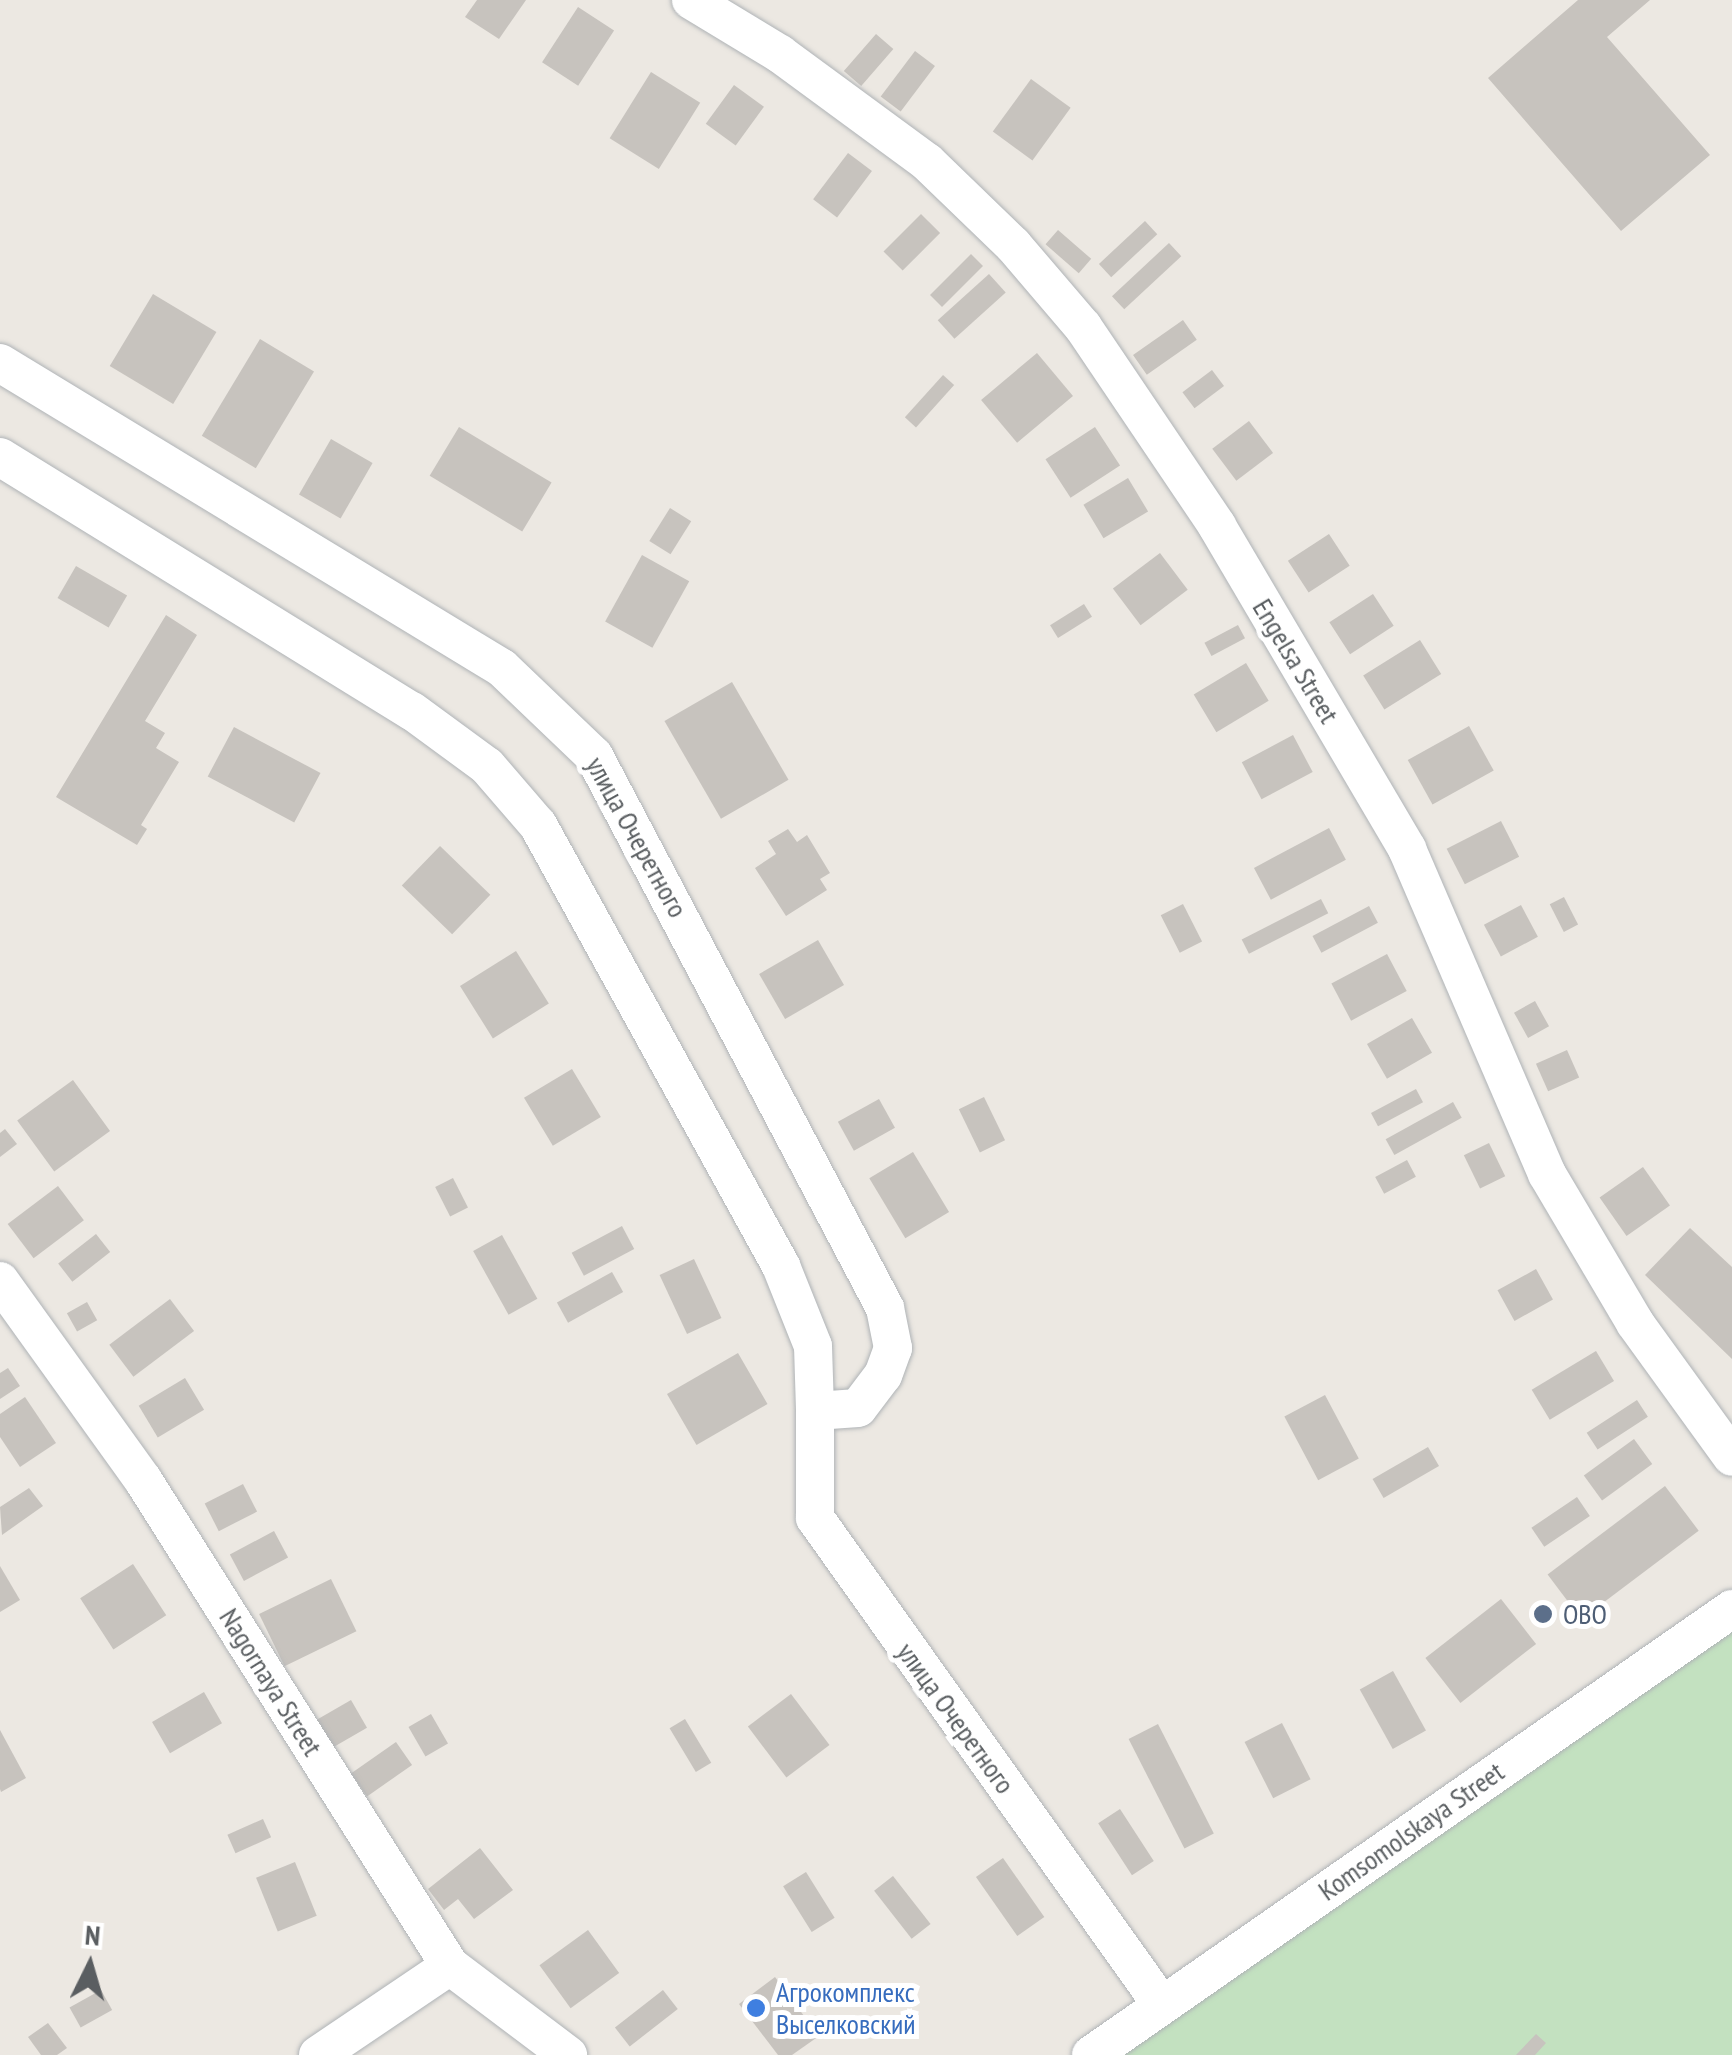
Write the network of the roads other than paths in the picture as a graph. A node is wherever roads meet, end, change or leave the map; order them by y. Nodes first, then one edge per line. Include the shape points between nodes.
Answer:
1 (690, 0) edge
2 (0, 363) edge
3 (0, 457) edge
4 (0, 1281) edge
5 (814, 1411) junction
6 (1732, 1457) edge
7 (1732, 1610) edge
8 (450, 1966) junction
9 (1161, 2004) junction
10 (318, 2055) edge
11 (568, 2055) edge
12 (1091, 2055) edge

1 - 6 street, Engelsa Street via 780,54 927,162 1013,245 1084,327 1217,526 1407,849 1547,1174 1636,1323
2 - 5 street, улица Очеретного via 502,668 594,756 885,1308 893,1348 884,1375 858,1408
3 - 5 street, улица Очеретного via 412,711 487,766 525,810 781,1266 813,1346
4 - 8 street, Nagornaya Street via 143,1480
5 - 9 street, улица Очеретного via 815,1518
7 - 9 street, Komsomolskaya Street
8 - 10 street
8 - 11 street, Nagornaya Street
9 - 12 street, Komsomolskaya Street

